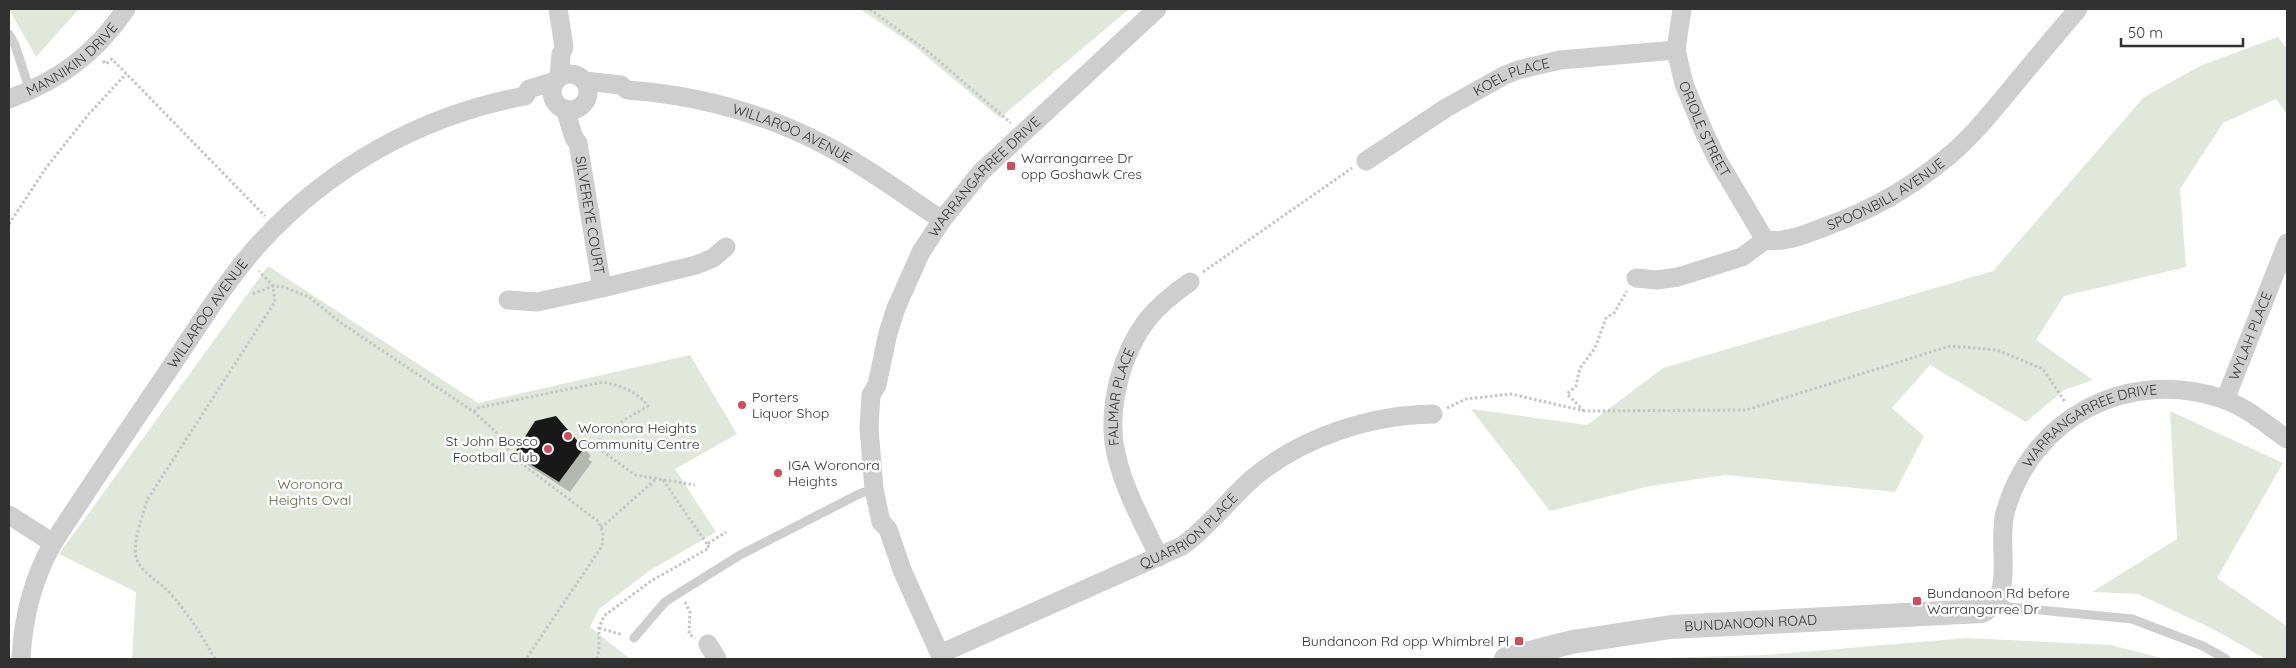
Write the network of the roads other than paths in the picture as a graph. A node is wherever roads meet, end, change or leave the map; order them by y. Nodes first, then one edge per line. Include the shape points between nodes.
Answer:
1 (126, 9) edge
2 (558, 9) edge
3 (1156, 9) edge
4 (1682, 9) edge
5 (2078, 9) edge
6 (9, 34) edge
7 (1676, 50) junction
8 (569, 79) junction
9 (627, 90) junction
10 (30, 91) junction
11 (525, 96) junction
12 (9, 99) edge
13 (572, 105) junction
14 (1366, 161) road end
15 (942, 220) junction
16 (1765, 240) junction
17 (2287, 243) edge
18 (726, 247) dead end
19 (1636, 278) road end
20 (1190, 282) road end
21 (602, 288) junction
22 (508, 300) dead end
23 (2225, 400) junction
24 (1433, 414) road end
25 (2287, 439) edge
26 (878, 488) junction
27 (9, 516) edge
28 (53, 543) junction
29 (1159, 557) junction
30 (1996, 602) junction
31 (634, 638) road end
32 (941, 657) edge
33 (20, 659) edge
34 (1506, 659) edge
35 (2226, 659) edge

1 - 10 street, MANNIKIN DRIVE via 77,64
2 - 8 street via 564,48 571,54
3 - 15 street, WARRANGARREE DRIVE via 981,172
4 - 7 street, ORIOLE STREET
5 - 16 street, SPOONBILL AVENUE via 1968,138 1926,174 1840,222 1790,240
6 - 10 lane
7 - 14 street, KOEL PLACE via 1560,60 1505,74
7 - 16 street, ORIOLE STREET via 1684,84 1704,132
8 - 9 street, WILLAROO AVENUE via 620,84
8 - 11 street, WILLAROO AVENUE via 529,89
8 - 13 street via 588,92
8 - 13 street via 552,95
9 - 13 street, WILLAROO AVENUE via 621,95
9 - 15 street, WILLAROO AVENUE via 685,96 770,120 835,151
10 - 12 street, MANNIKIN DRIVE
11 - 13 street, WILLAROO AVENUE via 532,103
11 - 28 street, WILLAROO AVENUE via 447,116 392,141 316,191 276,227 245,261 207,314
13 - 21 street, SILVEREYE COURT via 574,138 578,143
15 - 26 street, WARRANGARREE DRIVE via 921,252 896,308 884,350 877,385 881,396
16 - 19 street via 1742,257 1678,277 1658,280
17 - 23 street, WYLAH PLACE
18 - 21 street, SILVEREYE COURT via 696,265
20 - 29 street, FALMAR PLACE via 1158,307 1147,321 1128,354 1116,397 1114,443 1120,469
21 - 22 street, SILVEREYE COURT via 538,302
23 - 25 street, WARRANGARREE DRIVE
23 - 30 street, WARRANGARREE DRIVE via 2199,392 2146,389 2099,402 2058,428 2029,463 2005,513 2002,580
24 - 29 street, QUARRION PLACE via 1385,418 1330,433 1304,446 1272,463 1196,536
26 - 31 lane via 861,493 740,555 665,602
26 - 32 street, WARRANGARREE DRIVE via 890,520 888,530 902,570
27 - 28 street
28 - 33 street, WILLAROO AVENUE via 29,599
29 - 32 street, QUARRION PLACE
30 - 34 street, BUNDANOON ROAD via 1982,610 1671,627 1572,642
30 - 35 lane via 2010,607 2132,620 2202,646

